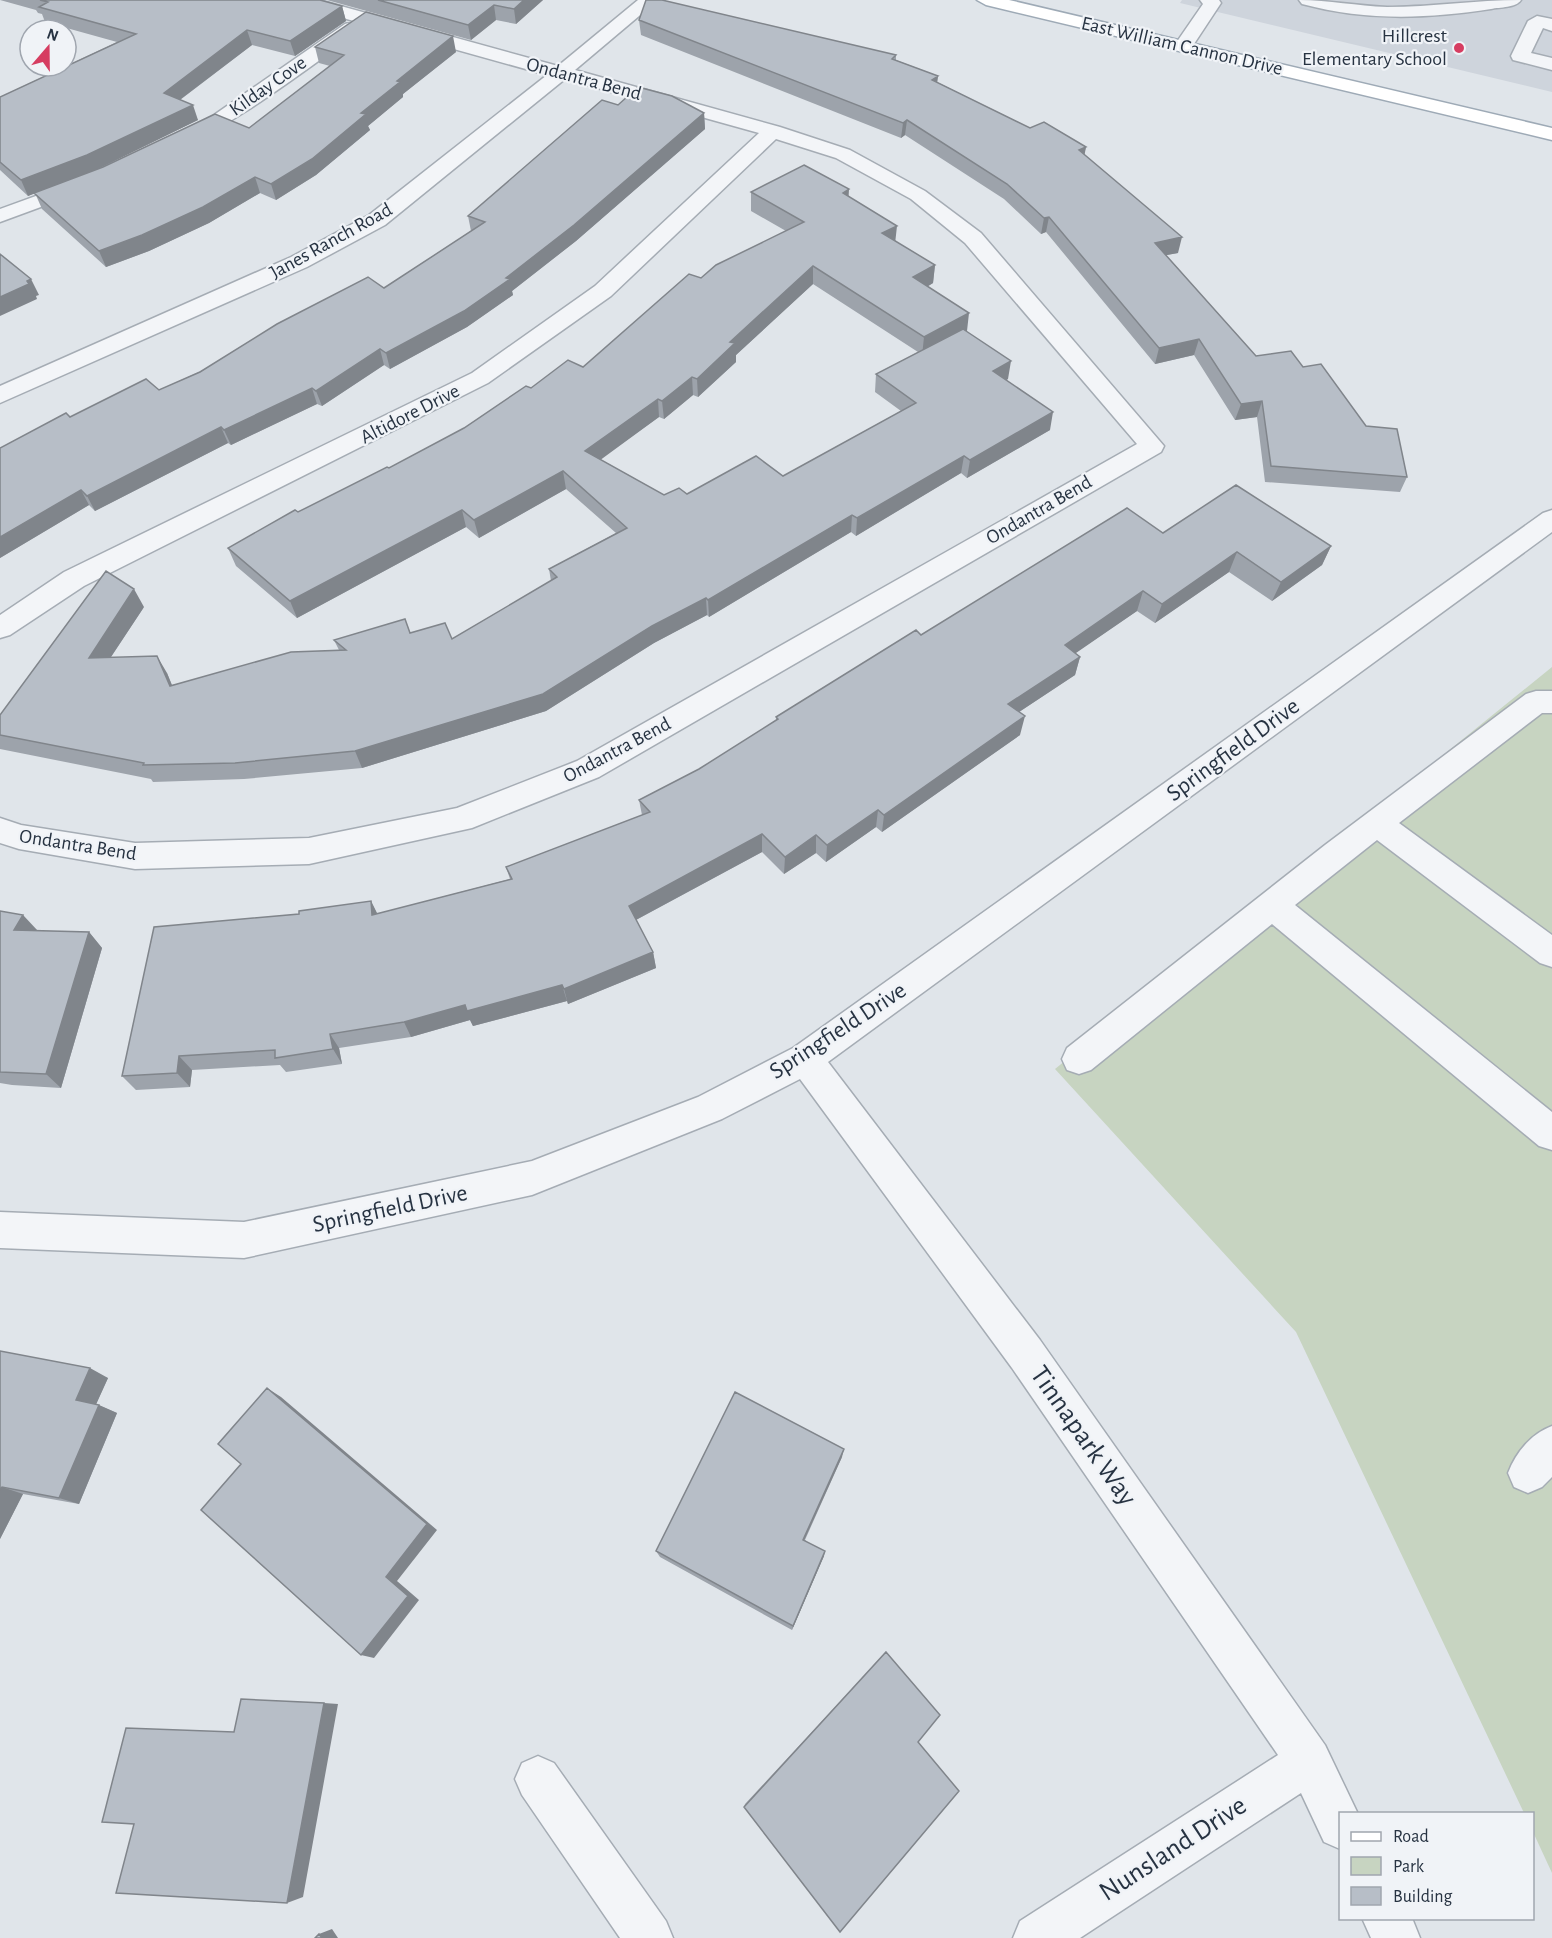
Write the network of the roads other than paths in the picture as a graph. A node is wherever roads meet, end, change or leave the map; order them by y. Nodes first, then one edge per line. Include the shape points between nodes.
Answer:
1 (299, 0) edge
2 (650, 0) edge
3 (986, 0) edge
4 (1209, 0) edge
5 (1308, 0) edge
6 (1512, 0) edge
7 (365, 19) junction
8 (1552, 25) edge
9 (1183, 46) junction
10 (1552, 64) edge
11 (562, 73) junction
12 (773, 130) junction
13 (1552, 134) edge
14 (170, 146) edge
15 (102, 177) edge
16 (0, 216) edge
17 (0, 394) edge
18 (1552, 519) edge
19 (0, 628) edge
20 (1552, 702) edge
21 (1377, 823) junction
22 (0, 830) edge
23 (1272, 905) junction
24 (1552, 953) edge
25 (805, 1059) junction
26 (1079, 1059) dead end
27 (1552, 1134) edge
28 (0, 1230) edge
29 (1309, 1761) junction
30 (538, 1779) dead end
31 (1339, 1822) edge
32 (1387, 1920) edge
33 (649, 1938) edge
34 (1037, 1938) edge
35 (1396, 1938) edge

1 - 7 street, Ondantra Bend
2 - 11 street, Janes Ranch Road
3 - 9 main road, East William Cannon Drive
4 - 9 street via 1212,3
5 - 6 street via 1327,6 1410,13
7 - 11 street, Ondantra Bend
7 - 14 street, Kilday Cove via 221,119
8 - 10 street via 1537,21 1520,56
9 - 13 main road, East William Cannon Drive
11 - 12 street, Ondantra Bend
11 - 17 street, Janes Ranch Road via 377,220 300,262
12 - 19 street, Altidore Drive via 603,291 480,378 74,579
12 - 22 street, Ondantra Bend via 843,154 918,195 973,238 1152,446 588,769 461,819 309,851 135,856 19,837
15 - 16 street
18 - 25 street, Springfield Drive
20 - 21 street via 1536,702
21 - 23 street
21 - 24 street
23 - 26 street
23 - 27 street
25 - 28 street, Springfield Drive via 710,1108 532,1178 244,1240
25 - 29 street, Tinnapark Way via 1026,1354
29 - 31 street, Tinnapark Way
29 - 34 street, Nunsland Drive
30 - 33 street
32 - 35 street

